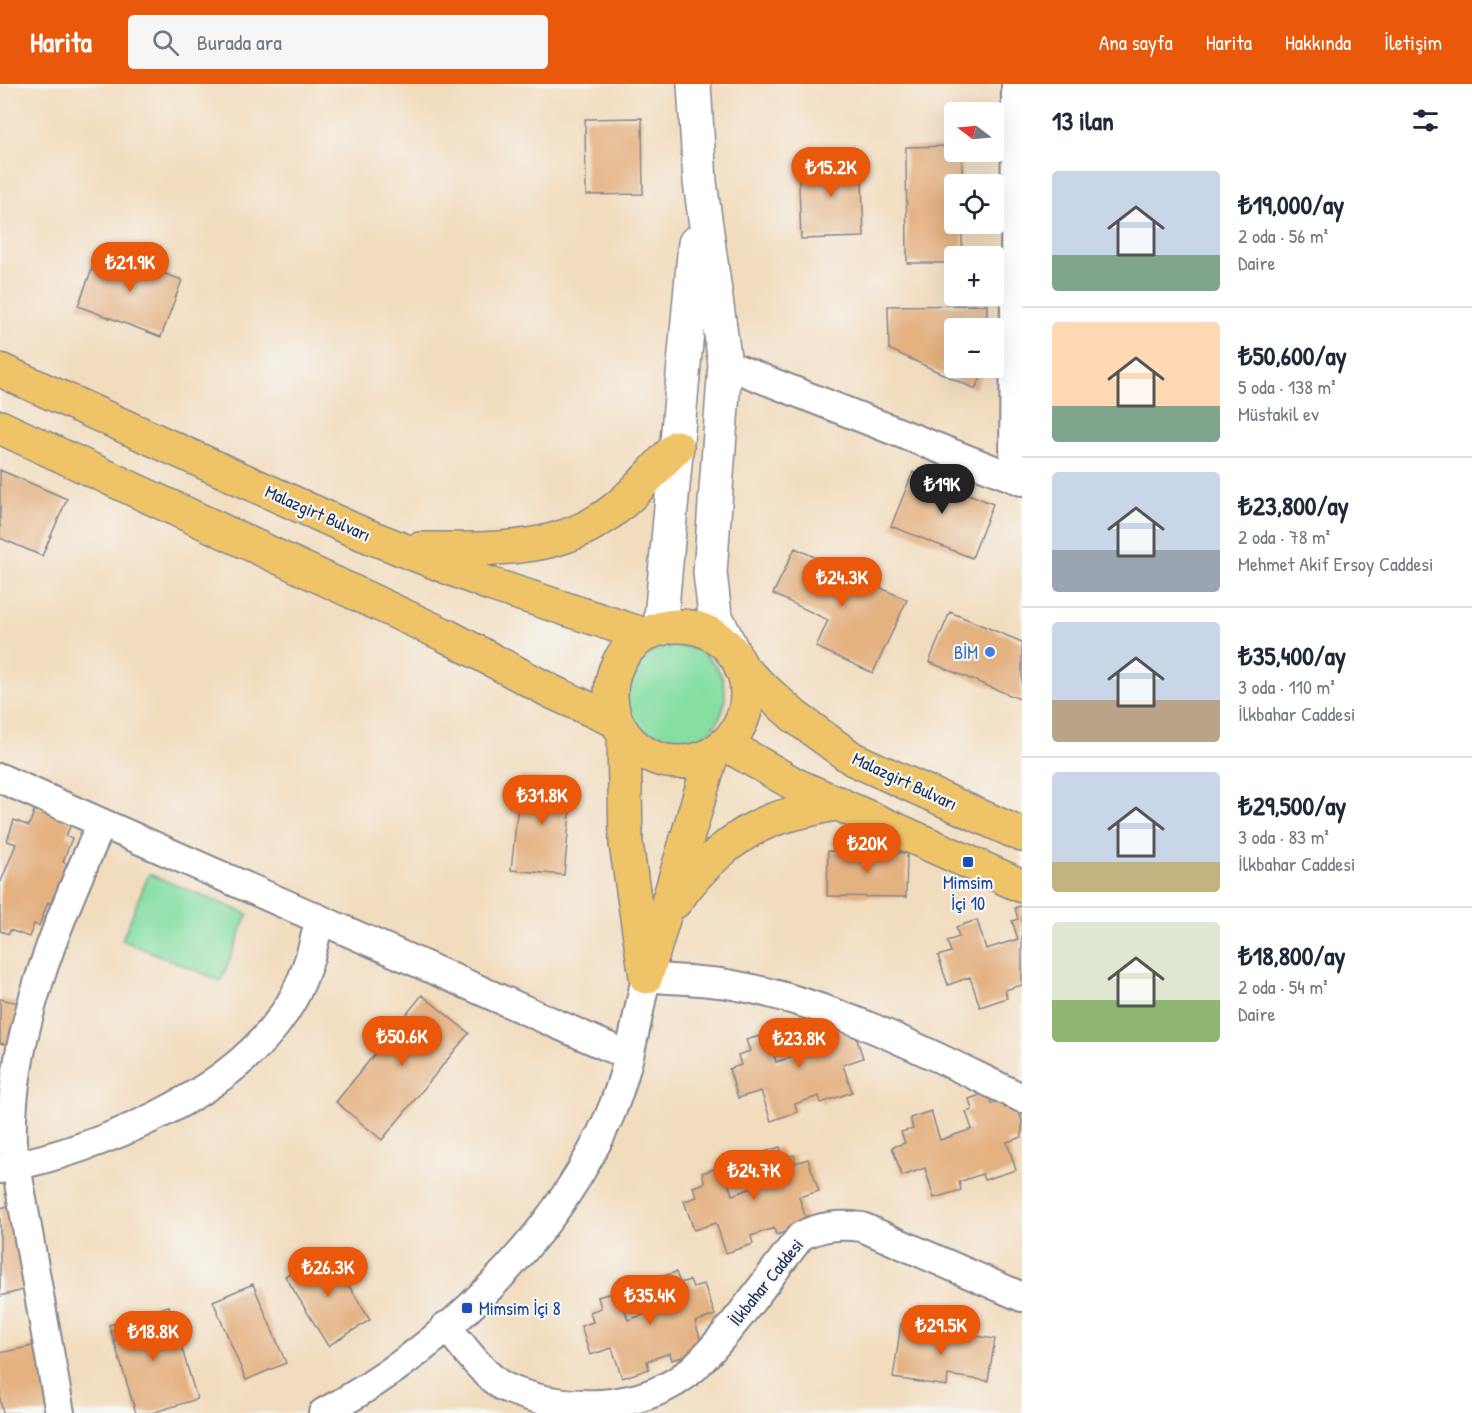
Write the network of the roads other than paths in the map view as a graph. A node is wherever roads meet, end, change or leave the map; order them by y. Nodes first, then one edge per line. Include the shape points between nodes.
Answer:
1 (694, 84) edge
2 (1016, 84) edge
3 (700, 182) junction
4 (1018, 268) edge
5 (725, 364) junction
6 (0, 370) edge
7 (0, 427) edge
8 (677, 447) junction
9 (1018, 480) edge
10 (401, 549) junction
11 (653, 632) junction
12 (737, 661) junction
13 (620, 728) junction
14 (719, 749) junction
15 (0, 778) edge
16 (839, 803) junction
17 (102, 823) junction
18 (1022, 835) edge
19 (1022, 886) edge
20 (665, 915) junction
21 (320, 919) junction
22 (646, 977) junction
23 (629, 1056) junction
24 (1022, 1098) edge
25 (8, 1168) edge
26 (1022, 1297) edge
27 (447, 1326) junction
28 (60, 1413) edge
29 (323, 1413) edge

1 - 3 street
2 - 4 street
3 - 5 street
3 - 8 street
4 - 9 street
5 - 9 street
5 - 12 street via 710,573 716,615
6 - 10 highway, Malazgirt Bulvarı
7 - 13 highway via 447,636
8 - 10 highway via 614,510 571,534 549,542 498,549
8 - 11 street
10 - 11 highway, Malazgirt Bulvarı via 490,584
11 - 12 highway via 676,626 709,633
11 - 13 highway via 621,658 614,672 611,688
12 - 14 highway via 746,700 743,717
12 - 18 highway, Malazgirt Bulvarı via 794,716 853,759
13 - 14 highway via 635,747 664,761 697,760
13 - 22 highway via 627,844
14 - 16 highway
14 - 20 highway
15 - 17 street
16 - 19 highway
16 - 20 highway via 775,819 742,836 703,868
17 - 21 street
17 - 25 street via 61,920 26,1032 11,1112
20 - 22 highway
21 - 23 street
21 - 25 street via 297,992 270,1032 237,1064 146,1121 93,1143
22 - 23 street
22 - 24 street via 730,984 812,1004 884,1032
23 - 27 street via 609,1116 570,1190 503,1271
25 - 28 street
26 - 27 street, İlkbahar Caddesi via 862,1227 822,1227 801,1236 709,1351 676,1383 639,1401 584,1412 542,1406 502,1386 484,1371
27 - 29 street via 368,1386

